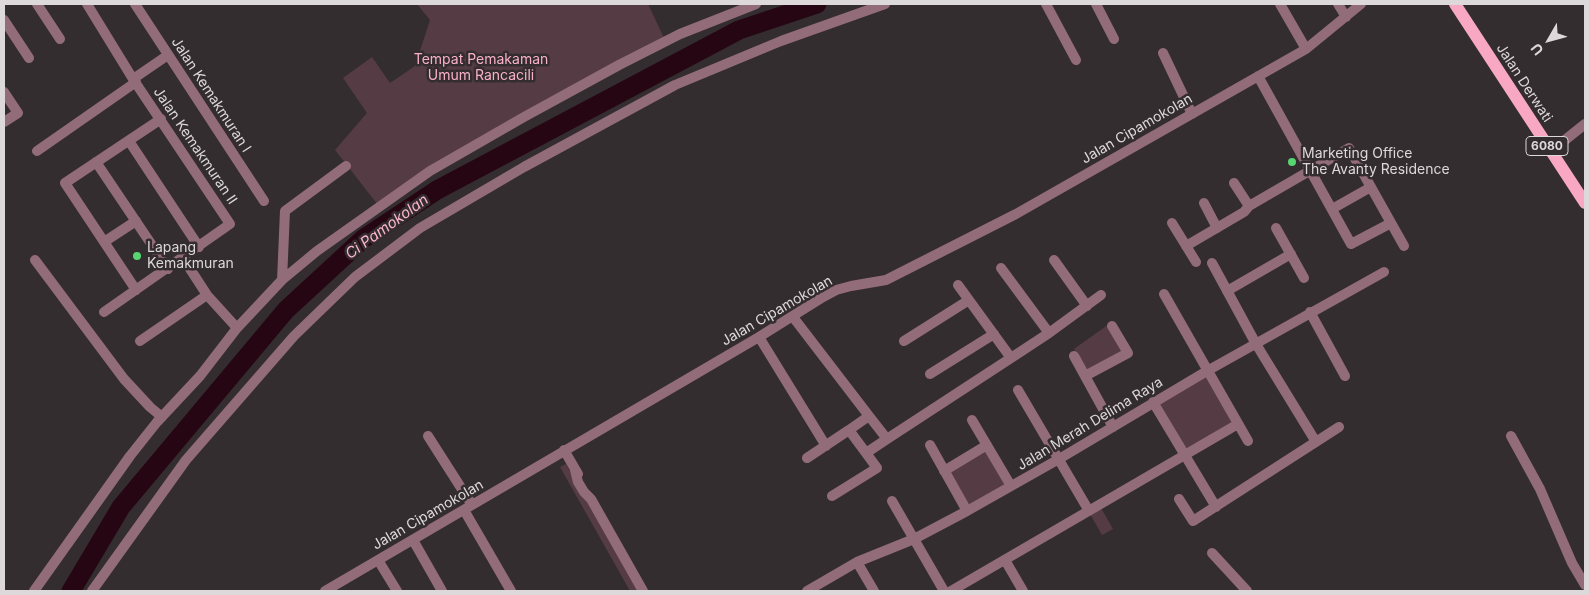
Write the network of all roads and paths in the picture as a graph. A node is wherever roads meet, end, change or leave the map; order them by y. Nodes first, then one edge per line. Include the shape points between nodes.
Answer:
1 (37, 4) edge
2 (87, 4) edge
3 (135, 4) edge
4 (756, 4) edge
5 (885, 4) edge
6 (1046, 4) edge
7 (1096, 4) edge
8 (1280, 4) edge
9 (1338, 4) edge
10 (1361, 4) edge
11 (1455, 4) edge
12 (1346, 16) junction
13 (4, 20) edge
14 (1114, 39) dead end
15 (60, 40) dead end
16 (1306, 48) junction
17 (1163, 53) dead end
18 (168, 55) junction
19 (29, 58) dead end
20 (1076, 60) dead end
21 (1258, 76) junction
22 (134, 80) junction
23 (4, 92) edge
24 (1192, 114) junction
25 (160, 119) junction
26 (4, 122) edge
27 (1585, 124) edge
28 (129, 141) junction
29 (37, 151) dead end
30 (1550, 152) junction
31 (96, 162) junction
32 (346, 166) dead end
33 (1310, 170) junction
34 (1234, 183) dead end
35 (1371, 188) junction
36 (264, 201) dead end
37 (1204, 203) dead end
38 (1585, 203) edge
39 (1249, 206) junction
40 (1332, 209) junction
41 (136, 221) junction
42 (1172, 223) dead end
43 (1391, 223) junction
44 (1217, 228) junction
45 (1276, 228) dead end
46 (104, 242) junction
47 (1186, 246) junction
48 (1404, 246) dead end
49 (199, 247) junction
50 (1291, 254) junction
51 (183, 258) junction
52 (35, 260) dead end
53 (1054, 260) dead end
54 (1196, 262) dead end
55 (1212, 264) dead end
56 (1001, 268) dead end
57 (168, 269) junction
58 (1384, 272) dead end
59 (1304, 278) dead end
60 (282, 280) junction
61 (958, 285) dead end
62 (136, 290) junction
63 (1227, 291) junction
64 (1164, 294) dead end
65 (1101, 295) dead end
66 (207, 296) junction
67 (969, 300) junction
68 (1087, 306) junction
69 (104, 312) dead end
70 (1310, 312) junction
71 (796, 321) junction
72 (234, 325) junction
73 (1112, 326) dead end
74 (1049, 333) junction
75 (994, 334) junction
76 (140, 341) dead end
77 (761, 341) junction
78 (904, 341) dead end
79 (1256, 344) junction
80 (1074, 356) dead end
81 (1011, 358) junction
82 (1207, 370) junction
83 (930, 374) dead end
84 (1085, 376) junction
85 (1345, 376) dead end
86 (1018, 390) dead end
87 (1154, 402) junction
88 (869, 416) junction
89 (162, 417) junction
90 (972, 420) dead end
91 (1238, 424) junction
92 (1112, 427) junction
93 (1339, 427) dead end
94 (849, 430) junction
95 (428, 436) dead end
96 (1511, 436) dead end
97 (887, 439) junction
98 (1248, 442) dead end
99 (1316, 442) junction
100 (930, 445) dead end
101 (987, 445) junction
102 (826, 446) junction
103 (564, 450) junction
104 (866, 453) junction
105 (1184, 454) junction
106 (807, 458) dead end
107 (1059, 459) junction
108 (944, 471) junction
109 (1011, 486) junction
110 (832, 496) dead end
111 (1179, 499) dead end
112 (892, 501) dead end
113 (468, 507) junction
114 (1216, 507) junction
115 (967, 511) junction
116 (1089, 511) junction
117 (914, 539) junction
118 (413, 540) junction
119 (1212, 553) dead end
120 (378, 560) junction
121 (1005, 560) junction
122 (857, 562) junction
123 (1585, 584) edge
124 (34, 591) edge
125 (92, 591) edge
126 (325, 591) edge
127 (397, 591) edge
128 (442, 591) edge
129 (511, 591) edge
130 (644, 591) edge
131 (807, 591) edge
132 (874, 591) edge
133 (944, 591) edge
134 (951, 591) edge
135 (1023, 591) edge
136 (1247, 591) edge

1 - 15 street
2 - 22 street, Jalan Kemakmuran II
3 - 18 street, Jalan Kemakmuran I
4 - 60 street via 680,34 430,171 316,251
5 - 125 street via 782,41 675,86 524,167 420,228 355,277 294,336 186,460
6 - 20 street
7 - 14 street
8 - 16 street
9 - 12 street
10 - 12 street, Jalan Cipamokolan
11 - 30 main road, Jalan Derwati / 6080
12 - 16 street, Jalan Cipamokolan
13 - 19 street
16 - 21 street, Jalan Cipamokolan
17 - 24 street
18 - 22 street
18 - 36 street, Jalan Kemakmuran I
21 - 24 street, Jalan Cipamokolan
21 - 33 street
22 - 25 street, Jalan Kemakmuran II
22 - 29 street
23 - 26 street via 18,113
24 - 71 street, Jalan Cipamokolan via 1007,218 886,280 836,290 808,306
25 - 28 street
25 - 49 street, Jalan Kemakmuran II via 230,224
27 - 30 street
28 - 31 street
28 - 49 street
30 - 38 main road, Jalan Derwati / 6080
31 - 41 street
31 - 46 street via 65,183
32 - 60 street via 285,211
33 - 35 street via 1349,148
33 - 39 street
33 - 40 street
34 - 39 street
35 - 40 street
35 - 43 street
37 - 44 street
39 - 44 street
40 - 43 street via 1351,244
41 - 46 street
41 - 57 street
42 - 47 street
43 - 48 street
44 - 47 street
45 - 50 street
46 - 62 street
47 - 54 street
49 - 51 street, Jalan Kemakmuran II
50 - 59 street
50 - 63 street
51 - 57 street, Jalan Kemakmuran II
51 - 66 street
52 - 89 street via 124,379
53 - 68 street
55 - 63 street
56 - 74 street
57 - 62 street, Jalan Kemakmuran II
58 - 70 street, Jalan Merah Delima Raya
60 - 72 street
61 - 67 street
62 - 69 street, Jalan Kemakmuran II
63 - 79 street
64 - 82 street
65 - 68 street
66 - 72 street
66 - 76 street
67 - 75 street
67 - 78 street
68 - 74 street
70 - 79 street, Jalan Merah Delima Raya
70 - 85 street
71 - 77 street, Jalan Cipamokolan
71 - 88 street
72 - 89 street via 200,376
73 - 84 street via 1128,353
74 - 81 street
75 - 81 street
75 - 83 street
77 - 102 street
77 - 103 street, Jalan Cipamokolan
79 - 82 street, Jalan Merah Delima Raya
79 - 99 street
80 - 84 street
81 - 97 street
82 - 87 street, Jalan Merah Delima Raya
82 - 91 street
84 - 92 street
86 - 107 street
87 - 92 street, Jalan Merah Delima Raya
87 - 105 street
88 - 94 street
88 - 97 street
89 - 124 street via 130,456
90 - 101 street
91 - 98 street
91 - 105 street
92 - 107 street, Jalan Merah Delima Raya
93 - 99 street
94 - 102 street
94 - 104 street
95 - 113 street
96 - 123 street
97 - 104 street
99 - 114 street
100 - 108 street
101 - 108 street
101 - 109 street
102 - 106 street
103 - 113 street, Jalan Cipamokolan
103 - 130 street via 584,492
104 - 110 street via 877,468
105 - 114 street
105 - 116 street
107 - 109 street, Jalan Merah Delima Raya
107 - 116 street
108 - 115 street
109 - 115 street, Jalan Merah Delima Raya
111 - 114 street via 1193,521
112 - 117 street
113 - 118 street, Jalan Cipamokolan
113 - 129 street
115 - 117 street, Jalan Merah Delima Raya
116 - 121 street
117 - 122 street, Jalan Merah Delima Raya
117 - 133 street
118 - 120 street, Jalan Cipamokolan
118 - 128 street
119 - 136 street
120 - 126 street, Jalan Cipamokolan
120 - 127 street
121 - 134 street
121 - 135 street
122 - 131 street, Jalan Merah Delima Raya
122 - 132 street

